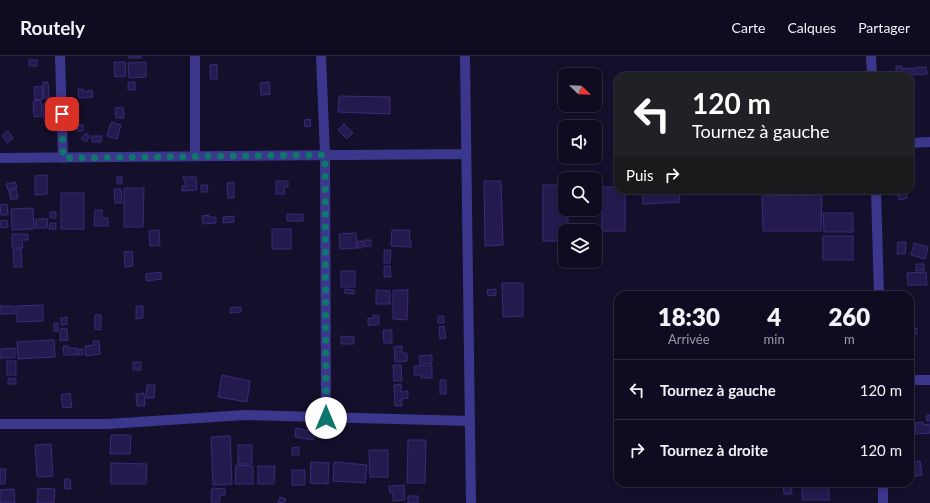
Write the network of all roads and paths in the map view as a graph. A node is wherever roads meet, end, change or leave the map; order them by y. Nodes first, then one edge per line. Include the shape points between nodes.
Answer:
1 (60, 56) edge
2 (195, 56) edge
3 (321, 56) edge
4 (465, 56) edge
5 (871, 56) edge
6 (872, 72) edge
7 (930, 142) edge
8 (914, 143) edge
9 (466, 154) junction
10 (325, 155) junction
11 (195, 156) junction
12 (0, 158) edge
13 (63, 158) junction
14 (876, 194) edge
15 (879, 291) edge
16 (914, 380) edge
17 (930, 380) edge
18 (326, 418) junction
19 (470, 421) junction
20 (0, 424) edge
21 (882, 487) edge
22 (471, 503) edge
23 (883, 503) edge

1 - 13 street
2 - 11 street
3 - 10 street
4 - 9 street
5 - 6 street
7 - 8 street
9 - 10 street
9 - 19 street
10 - 11 street
10 - 18 street
11 - 13 street
12 - 13 street
14 - 15 street
16 - 17 street
18 - 19 street
18 - 20 street via 245,415 107,424
19 - 22 street
21 - 23 street

